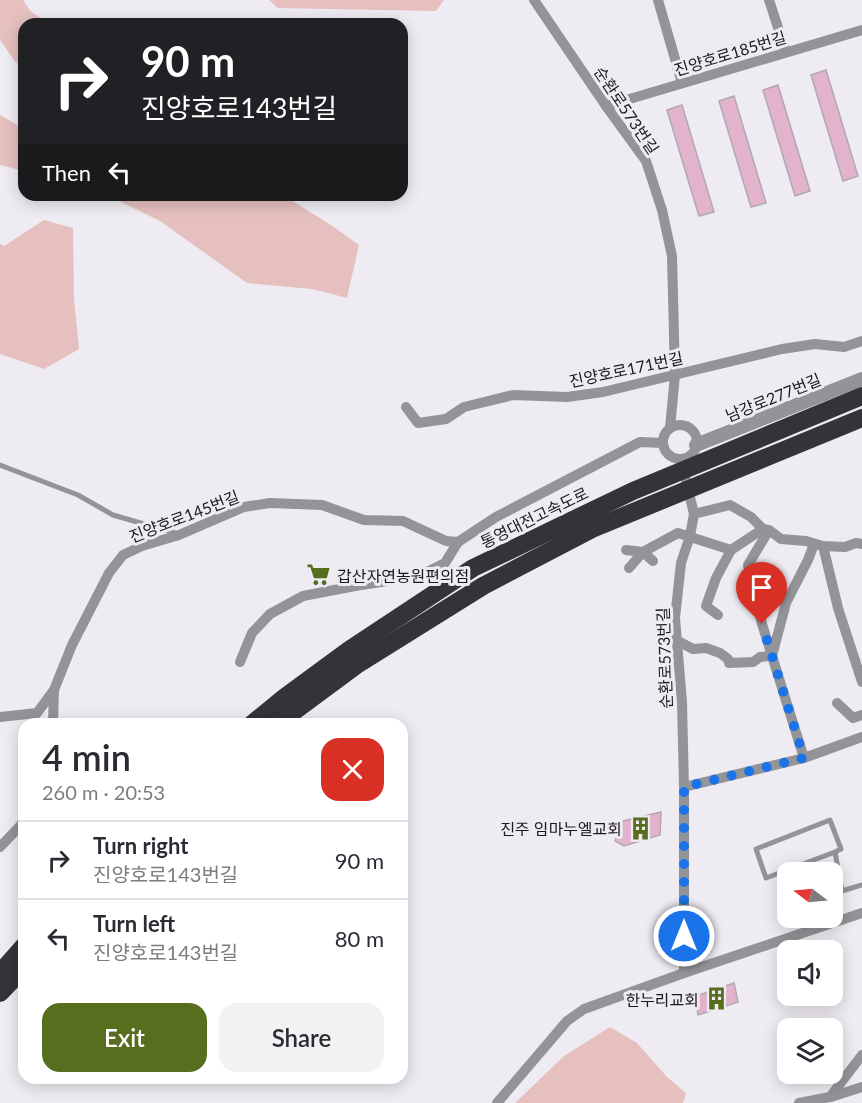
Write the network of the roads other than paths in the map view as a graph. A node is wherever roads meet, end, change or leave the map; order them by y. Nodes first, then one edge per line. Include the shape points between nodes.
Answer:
1 (534, 0) edge
2 (658, 0) edge
3 (769, 0) edge
4 (862, 30) edge
5 (786, 52) junction
6 (682, 83) junction
7 (606, 106) junction
8 (862, 341) edge
9 (675, 375) junction
10 (862, 379) edge
11 (862, 396) edge
12 (406, 406) dead end
13 (862, 418) edge
14 (670, 428) junction
15 (663, 442) junction
16 (696, 445) junction
17 (681, 459) junction
18 (0, 465) edge
19 (694, 514) junction
20 (766, 530) junction
21 (179, 535) junction
22 (690, 536) junction
23 (458, 542) junction
24 (862, 544) edge
25 (820, 546) junction
26 (626, 550) dead end
27 (731, 550) junction
28 (643, 552) junction
29 (654, 561) dead end
30 (629, 567) dead end
31 (718, 615) dead end
32 (676, 640) junction
33 (772, 656) junction
34 (240, 662) dead end
35 (862, 682) edge
36 (54, 690) junction
37 (837, 703) dead end
38 (862, 715) edge
39 (0, 717) edge
40 (53, 718) edge
41 (259, 718) edge
42 (285, 718) edge
43 (862, 737) edge
44 (804, 758) junction
45 (684, 787) junction
46 (18, 828) edge
47 (0, 848) edge
48 (835, 852) junction
49 (862, 885) edge
50 (862, 913) edge
51 (18, 953) edge
52 (0, 973) edge
53 (684, 973) junction
54 (18, 974) edge
55 (0, 993) edge
56 (862, 1055) edge
57 (862, 1087) edge
58 (828, 1100) edge
59 (497, 1103) edge
60 (799, 1103) edge

1 - 7 street, 순환로573번길
2 - 6 street
3 - 5 street
4 - 5 street, 진양호로185번길
5 - 6 street, 진양호로185번길
6 - 7 street, 진양호로185번길
7 - 9 street, 순환로573번길 via 646,161 662,210 672,256
8 - 9 street, 진양호로171번길 via 844,347 782,349
9 - 12 street, 진양호로171번길 via 567,397 513,395 464,407 446,419 418,423
9 - 14 street, 순환로573번길
10 - 16 street, 남강로277번길
11 - 41 highway, 통영대전고속도로 via 633,491 473,568 349,650
13 - 42 highway via 592,530 483,586 358,664
14 - 15 street
14 - 16 street via 681,425 691,430
15 - 17 street via 667,453
15 - 23 street via 640,442 496,517
16 - 17 street via 691,455
17 - 19 street, 순환로573번길
18 - 21 lane via 78,495 113,515
19 - 20 street via 730,505
19 - 22 street, 순환로573번길
20 - 25 street via 781,539
20 - 27 street
20 - 33 street via 748,565
21 - 23 street, 진양호로145번길 via 244,507 312,504 364,520 403,521 446,541
21 - 36 street, 진양호로145번길 via 123,555 109,573 77,635
22 - 27 street
22 - 28 street via 678,533
22 - 32 street, 순환로573번길 via 681,563
23 - 34 street via 445,563 419,576 303,596 270,614 252,633
24 - 25 street
25 - 33 street via 814,543 786,603
25 - 35 street
26 - 28 street
27 - 31 street via 706,606
28 - 29 street
28 - 30 street
32 - 33 street via 693,649 720,653 729,663
32 - 45 street, 순환로573번길
33 - 44 street
36 - 39 street via 37,712
36 - 40 street
37 - 38 street via 853,718
43 - 44 street
44 - 45 street
45 - 53 street, 순환로573번길
46 - 47 street
48 - 48 lane via 841,849 830,820 756,849 766,878
48 - 49 lane via 842,891
50 - 53 street
51 - 52 highway
53 - 59 street via 584,1009 567,1021
54 - 55 highway
56 - 58 street
57 - 58 street
58 - 60 street

